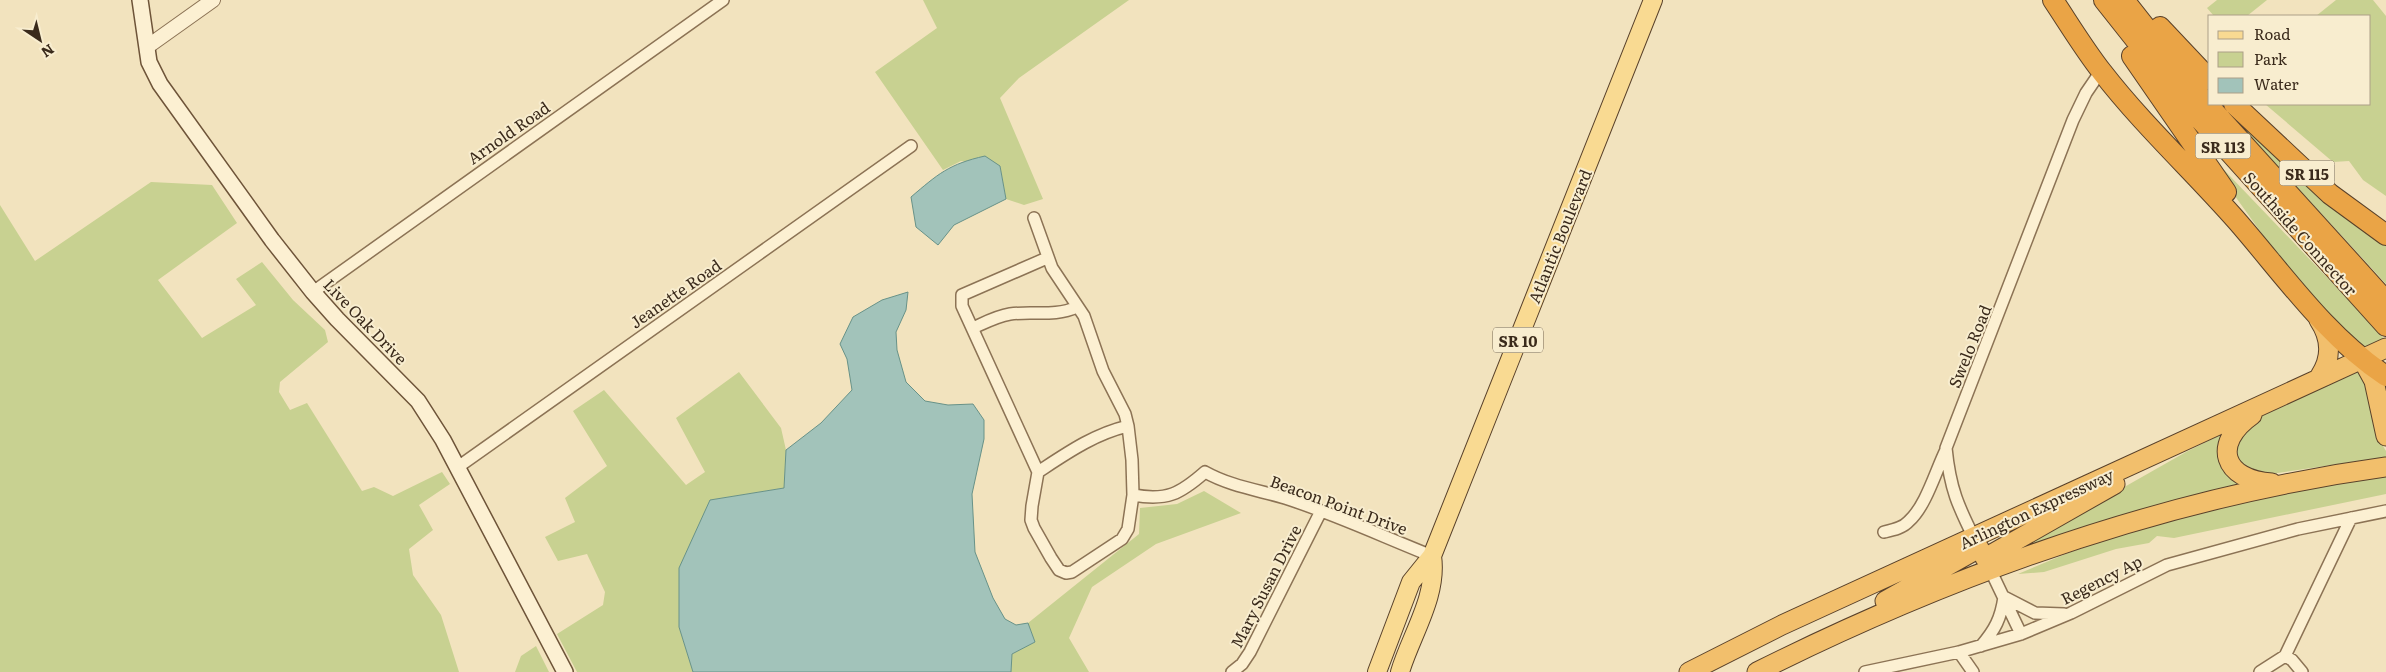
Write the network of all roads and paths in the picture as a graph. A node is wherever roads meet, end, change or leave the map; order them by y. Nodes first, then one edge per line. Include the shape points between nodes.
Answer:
1 (140, 0) edge
2 (213, 0) edge
3 (723, 0) edge
4 (1653, 0) edge
5 (2053, 0) edge
6 (2095, 0) edge
7 (2104, 0) edge
8 (2124, 0) edge
9 (2136, 0) edge
10 (147, 47) junction
11 (2101, 71) junction
12 (2208, 78) edge
13 (2235, 105) edge
14 (911, 146) dead end
15 (1034, 218) dead end
16 (2386, 235) edge
17 (1047, 258) junction
18 (2279, 270) junction
19 (2357, 282) junction
20 (313, 292) junction
21 (2386, 300) edge
22 (1077, 307) junction
23 (2316, 315) junction
24 (2386, 326) edge
25 (973, 328) junction
26 (2386, 348) edge
27 (2361, 358) junction
28 (2320, 376) junction
29 (2386, 376) edge
30 (2294, 389) junction
31 (1128, 426) junction
32 (2386, 436) edge
33 (1946, 448) junction
34 (458, 467) junction
35 (2386, 467) edge
36 (1038, 472) junction
37 (2297, 482) junction
38 (1133, 495) junction
39 (2386, 511) edge
40 (1321, 512) junction
41 (2351, 518) junction
42 (1884, 532) dead end
43 (1982, 553) junction
44 (1432, 556) junction
45 (2004, 597) junction
46 (2071, 613) junction
47 (2022, 634) junction
48 (1981, 646) junction
49 (1959, 652) junction
50 (2285, 656) junction
51 (1765, 668) edge
52 (565, 672) edge
53 (1232, 672) edge
54 (1377, 672) edge
55 (1400, 672) edge
56 (1689, 672) edge
57 (1866, 672) edge
58 (1974, 672) edge
59 (2260, 672) edge
60 (2302, 672) edge

1 - 10 main road, Live Oak Drive
2 - 10 street
3 - 20 street, Arnold Road
4 - 44 main road, Atlantic Boulevard / SR 10
5 - 11 highway
6 - 18 highway
7 - 19 highway, Southside Connector / SR 113 via 2188,106
8 - 19 highway, Southside Connector / SR 113 via 2198,94
9 - 12 highway
10 - 20 main road, Live Oak Drive via 149,62 160,84
11 - 18 highway
11 - 33 street, Swelo Road via 2073,120
13 - 16 highway, SR 115 via 2330,194
14 - 34 street, Jeanette Road
15 - 17 street
17 - 22 street
17 - 25 street via 962,295 962,306
18 - 23 highway
19 - 21 highway, Southside Connector / SR 113
19 - 24 highway, Southside Connector / SR 113
20 - 34 main road, Live Oak Drive via 418,401
22 - 25 street via 1053,314 996,317
22 - 31 street via 1084,316 1103,371
23 - 27 highway
23 - 28 highway via 2329,342 2327,362
25 - 36 street
26 - 27 highway
27 - 28 highway
27 - 29 highway
27 - 32 highway via 2374,380
28 - 30 highway
30 - 37 highway via 2237,427 2229,439 2228,451 2232,466 2244,477 2263,482
30 - 43 highway via 2215,426
31 - 36 street via 1079,444
31 - 38 street
33 - 42 street via 1918,510 1909,522
33 - 43 street, Swelo Road via 1949,477 1958,506
34 - 52 main road, Live Oak Drive
35 - 37 highway, Arlington Expressway
36 - 38 street via 1031,520 1051,558 1066,574 1122,539 1128,529
37 - 43 highway, Arlington Expressway
38 - 40 street, Beacon Point Drive via 1162,498 1175,494 1205,472 1234,485 1286,498
39 - 41 street, Regency Ap
40 - 44 street, Beacon Point Drive
40 - 53 street, Mary Susan Drive via 1247,659
41 - 46 street, Regency Ap via 2283,532 2167,565
41 - 50 street
43 - 45 street, Swelo Road
43 - 51 highway
43 - 56 highway, Arlington Expressway via 1782,625
44 - 54 main road, Atlantic Boulevard / SR 10 via 1411,582
44 - 55 main road, Atlantic Boulevard / SR 10 via 1434,574 1431,590
45 - 46 street via 2035,613
45 - 47 street, Swelo Road
45 - 48 street via 1994,631
46 - 47 street, Regency Ap
47 - 48 street, Regency Ap
48 - 49 street, Regency Ap
49 - 57 street, Regency Ap
49 - 58 street
50 - 59 street
50 - 60 street

